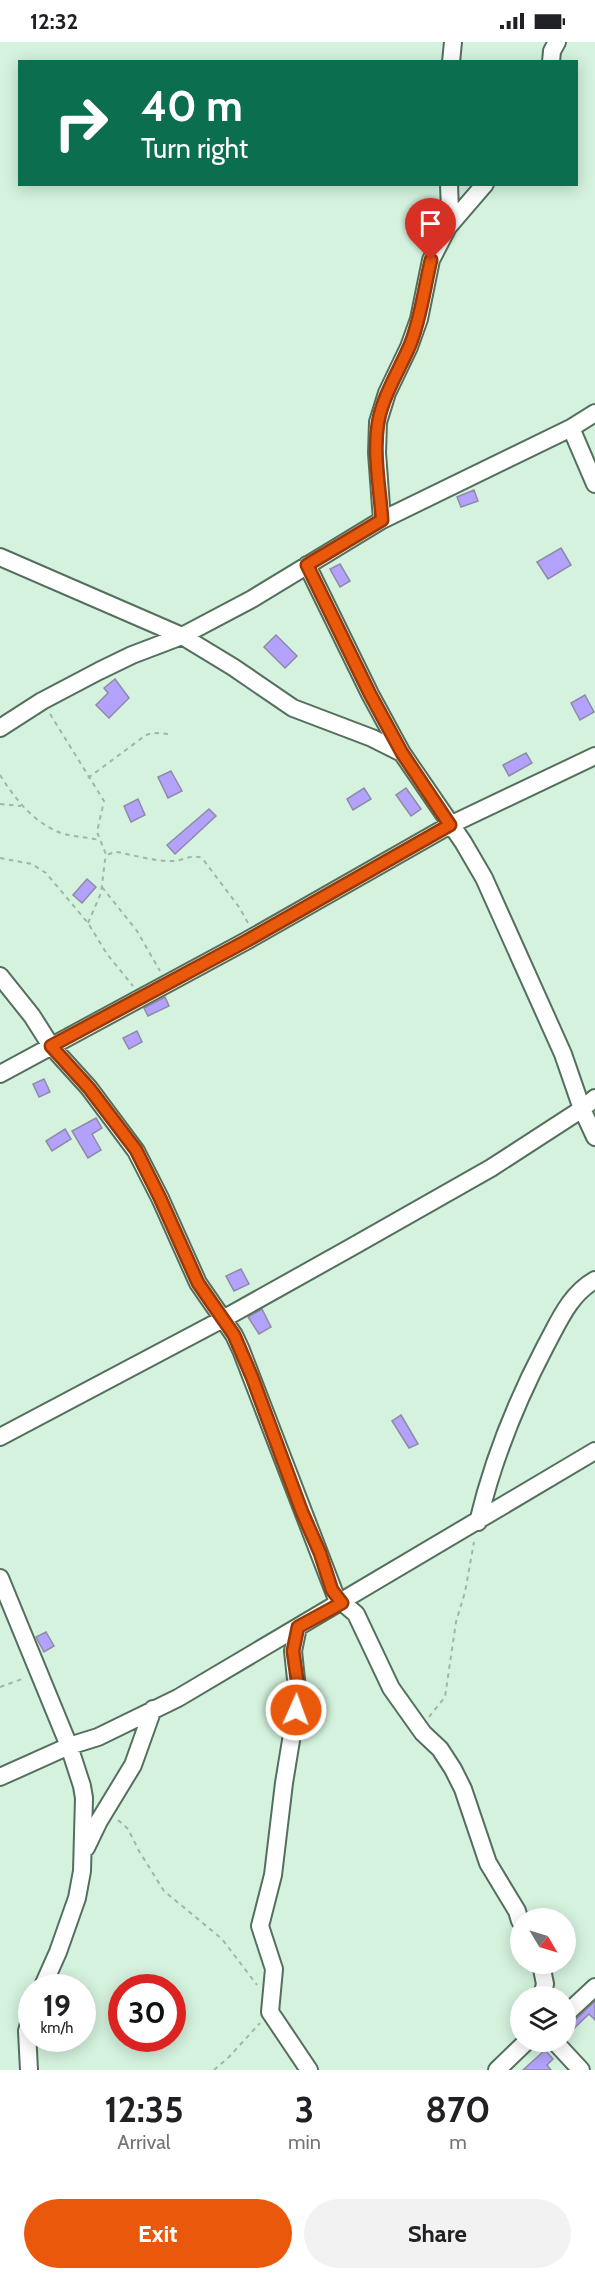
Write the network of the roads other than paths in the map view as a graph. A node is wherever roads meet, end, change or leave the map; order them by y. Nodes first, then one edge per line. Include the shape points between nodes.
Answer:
1 (558, 42) edge
2 (551, 60) edge
3 (449, 186) edge
4 (483, 186) edge
5 (448, 227) junction
6 (595, 413) edge
7 (571, 428) junction
8 (595, 484) edge
9 (382, 520) junction
10 (0, 557) edge
11 (307, 565) junction
12 (182, 636) junction
13 (0, 728) edge
14 (402, 753) junction
15 (595, 756) edge
16 (450, 825) junction
17 (0, 976) edge
18 (51, 1046) junction
19 (0, 1074) edge
20 (595, 1098) edge
21 (582, 1109) junction
22 (595, 1137) edge
23 (595, 1280) edge
24 (223, 1319) junction
25 (0, 1437) edge
26 (595, 1451) edge
27 (478, 1522) junction
28 (0, 1578) edge
29 (342, 1603) junction
30 (298, 1627) junction
31 (153, 1709) junction
32 (69, 1746) junction
33 (0, 1777) edge
34 (83, 1854) junction
35 (515, 1908) edge
36 (48, 1974) edge
37 (595, 1987) edge
38 (576, 2005) edge
39 (28, 2052) edge
40 (516, 2052) edge
41 (564, 2052) edge
42 (29, 2070) edge
43 (309, 2070) edge
44 (497, 2070) edge
45 (580, 2070) edge

1 - 2 street
3 - 5 street
4 - 5 street
5 - 9 street via 431,260 414,333 378,422
6 - 7 street
7 - 8 street
7 - 9 street
9 - 11 street
10 - 12 street
11 - 12 street
11 - 14 street
12 - 13 street via 132,655 42,701
12 - 14 street via 293,708
14 - 16 street
15 - 16 street
16 - 18 street
16 - 21 street via 484,878 563,1054
17 - 18 street
18 - 19 street
18 - 24 street via 136,1150 198,1283
20 - 21 street
21 - 22 street
21 - 24 street via 491,1168
23 - 27 street via 568,1303 511,1416
24 - 25 street
24 - 29 street via 241,1350 332,1590
26 - 27 street
27 - 29 street
28 - 32 street
29 - 30 street
29 - 35 street via 356,1614 391,1688 453,1770 488,1863
30 - 31 street
30 - 43 street via 293,1651 298,1698 273,1875 260,1926 274,1969 270,2004
31 - 32 street via 98,1737
31 - 34 street via 133,1765
32 - 33 street
32 - 34 street via 82,1786
34 - 36 street via 77,1898
37 - 38 street
39 - 42 street
40 - 44 street
41 - 45 street

